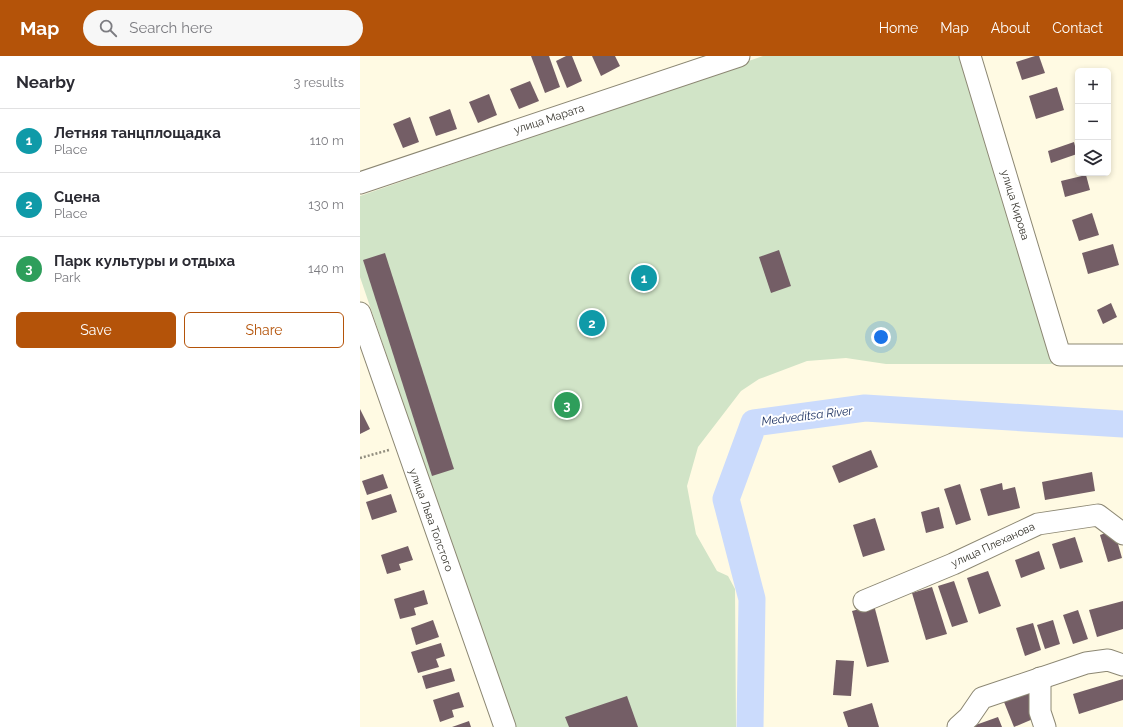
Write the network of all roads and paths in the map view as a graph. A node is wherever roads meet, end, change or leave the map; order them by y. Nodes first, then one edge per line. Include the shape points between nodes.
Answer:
1 (739, 56) edge
2 (970, 56) edge
3 (360, 182) edge
4 (360, 313) edge
5 (1123, 355) edge
6 (405, 446) junction
7 (360, 458) edge
8 (1123, 534) edge
9 (864, 601) dead end
10 (1123, 665) edge
11 (1040, 678) junction
12 (505, 727) edge
13 (958, 727) edge
14 (1045, 727) edge

1 - 3 street, улица Марата
2 - 5 street, улица Кирова via 1060,355
4 - 6 street, улица Льва Толстого
6 - 7 path
6 - 12 street, улица Льва Толстого
8 - 9 street, улица Плеханова via 1098,515 1038,524 953,564
10 - 11 street via 1108,660 1086,663
11 - 13 street via 982,698 969,717
11 - 14 street via 1040,712

